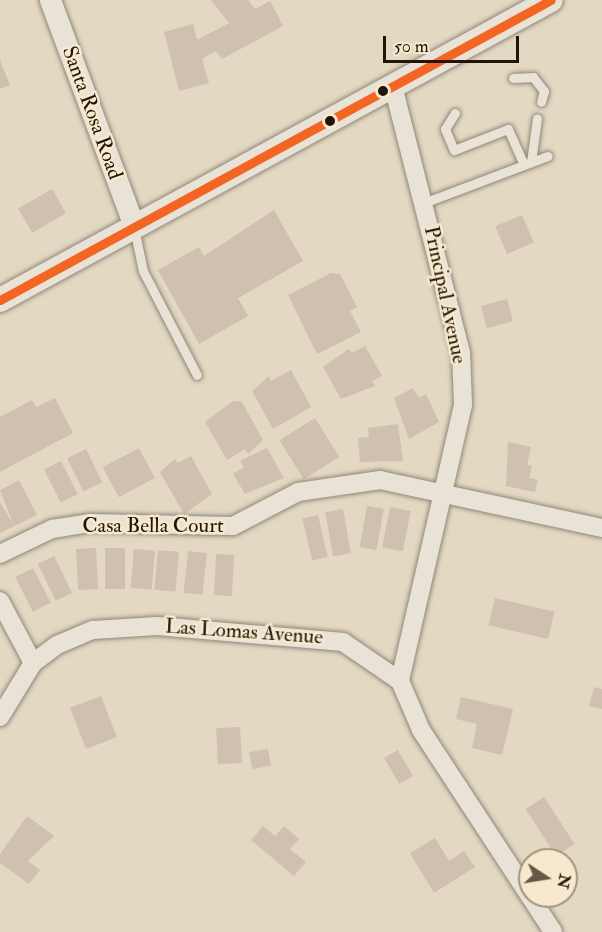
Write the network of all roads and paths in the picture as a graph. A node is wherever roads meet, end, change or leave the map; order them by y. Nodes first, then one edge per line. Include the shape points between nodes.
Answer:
1 (50, 0) edge
2 (551, 0) edge
3 (513, 78) dead end
4 (393, 86) junction
5 (542, 102) dead end
6 (455, 113) dead end
7 (537, 118) dead end
8 (548, 156) dead end
9 (527, 163) junction
10 (426, 202) junction
11 (134, 226) junction
12 (0, 300) edge
13 (196, 375) dead end
14 (444, 498) junction
15 (602, 528) edge
16 (0, 554) edge
17 (0, 601) edge
18 (33, 663) junction
19 (400, 681) junction
20 (0, 717) edge
21 (553, 932) edge

1 - 11 street, Santa Rosa Road
2 - 4 main road
3 - 5 lane via 534,77 544,91
4 - 10 street, Principal Avenue
4 - 11 main road
6 - 9 lane via 445,129 454,150 508,129
7 - 9 lane
8 - 9 lane
9 - 10 lane
10 - 14 street, Principal Avenue via 461,352 463,405
11 - 12 main road
11 - 13 lane via 143,271
14 - 15 street, Casa Bella Court
14 - 16 street, Casa Bella Court via 380,480 336,484 298,492 234,526 91,522 52,529
14 - 19 street, Principal Avenue
17 - 18 street
18 - 19 street, Las Lomas Avenue via 57,645 93,630 157,626 329,638 355,648
18 - 20 street, Las Lomas Avenue
19 - 21 street via 421,730

